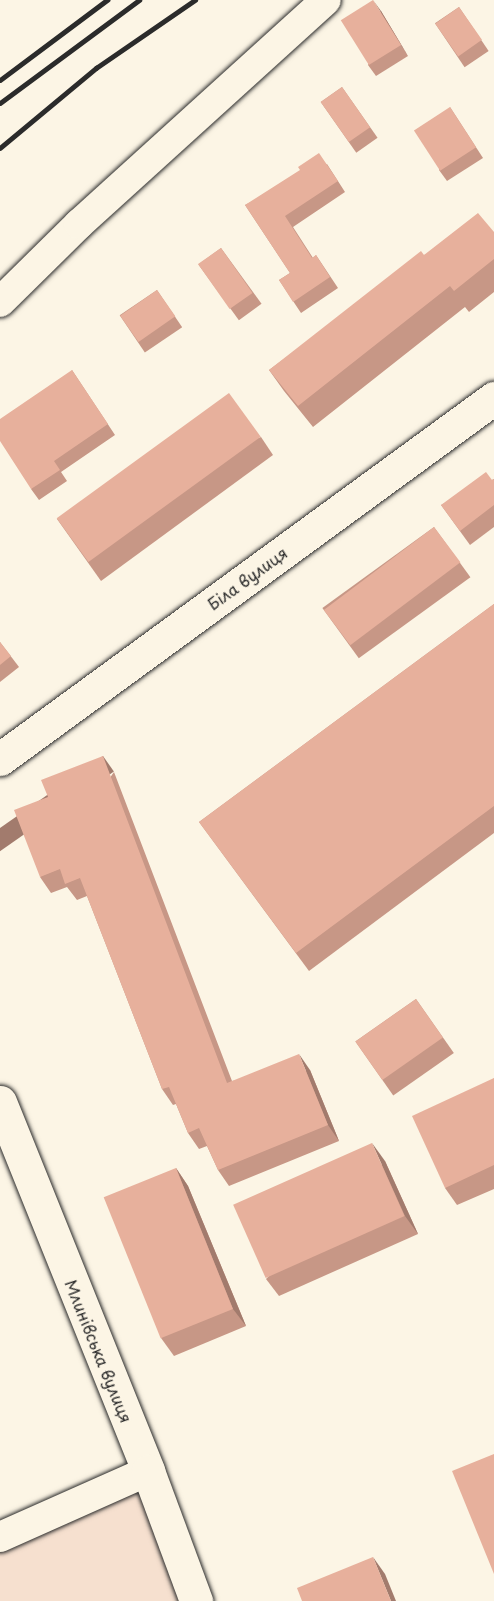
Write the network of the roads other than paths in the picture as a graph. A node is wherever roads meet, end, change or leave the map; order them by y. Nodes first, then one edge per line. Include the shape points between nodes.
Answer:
1 (326, 0) edge
2 (0, 302) edge
3 (494, 398) edge
4 (0, 759) edge
5 (0, 1102) edge
6 (148, 1471) junction
7 (0, 1537) edge
8 (196, 1601) edge

1 - 2 street via 79,224
3 - 4 street, Біла вулиця
5 - 6 street, Млинівська вулиця
6 - 7 street
6 - 8 street, Млинівська вулиця

